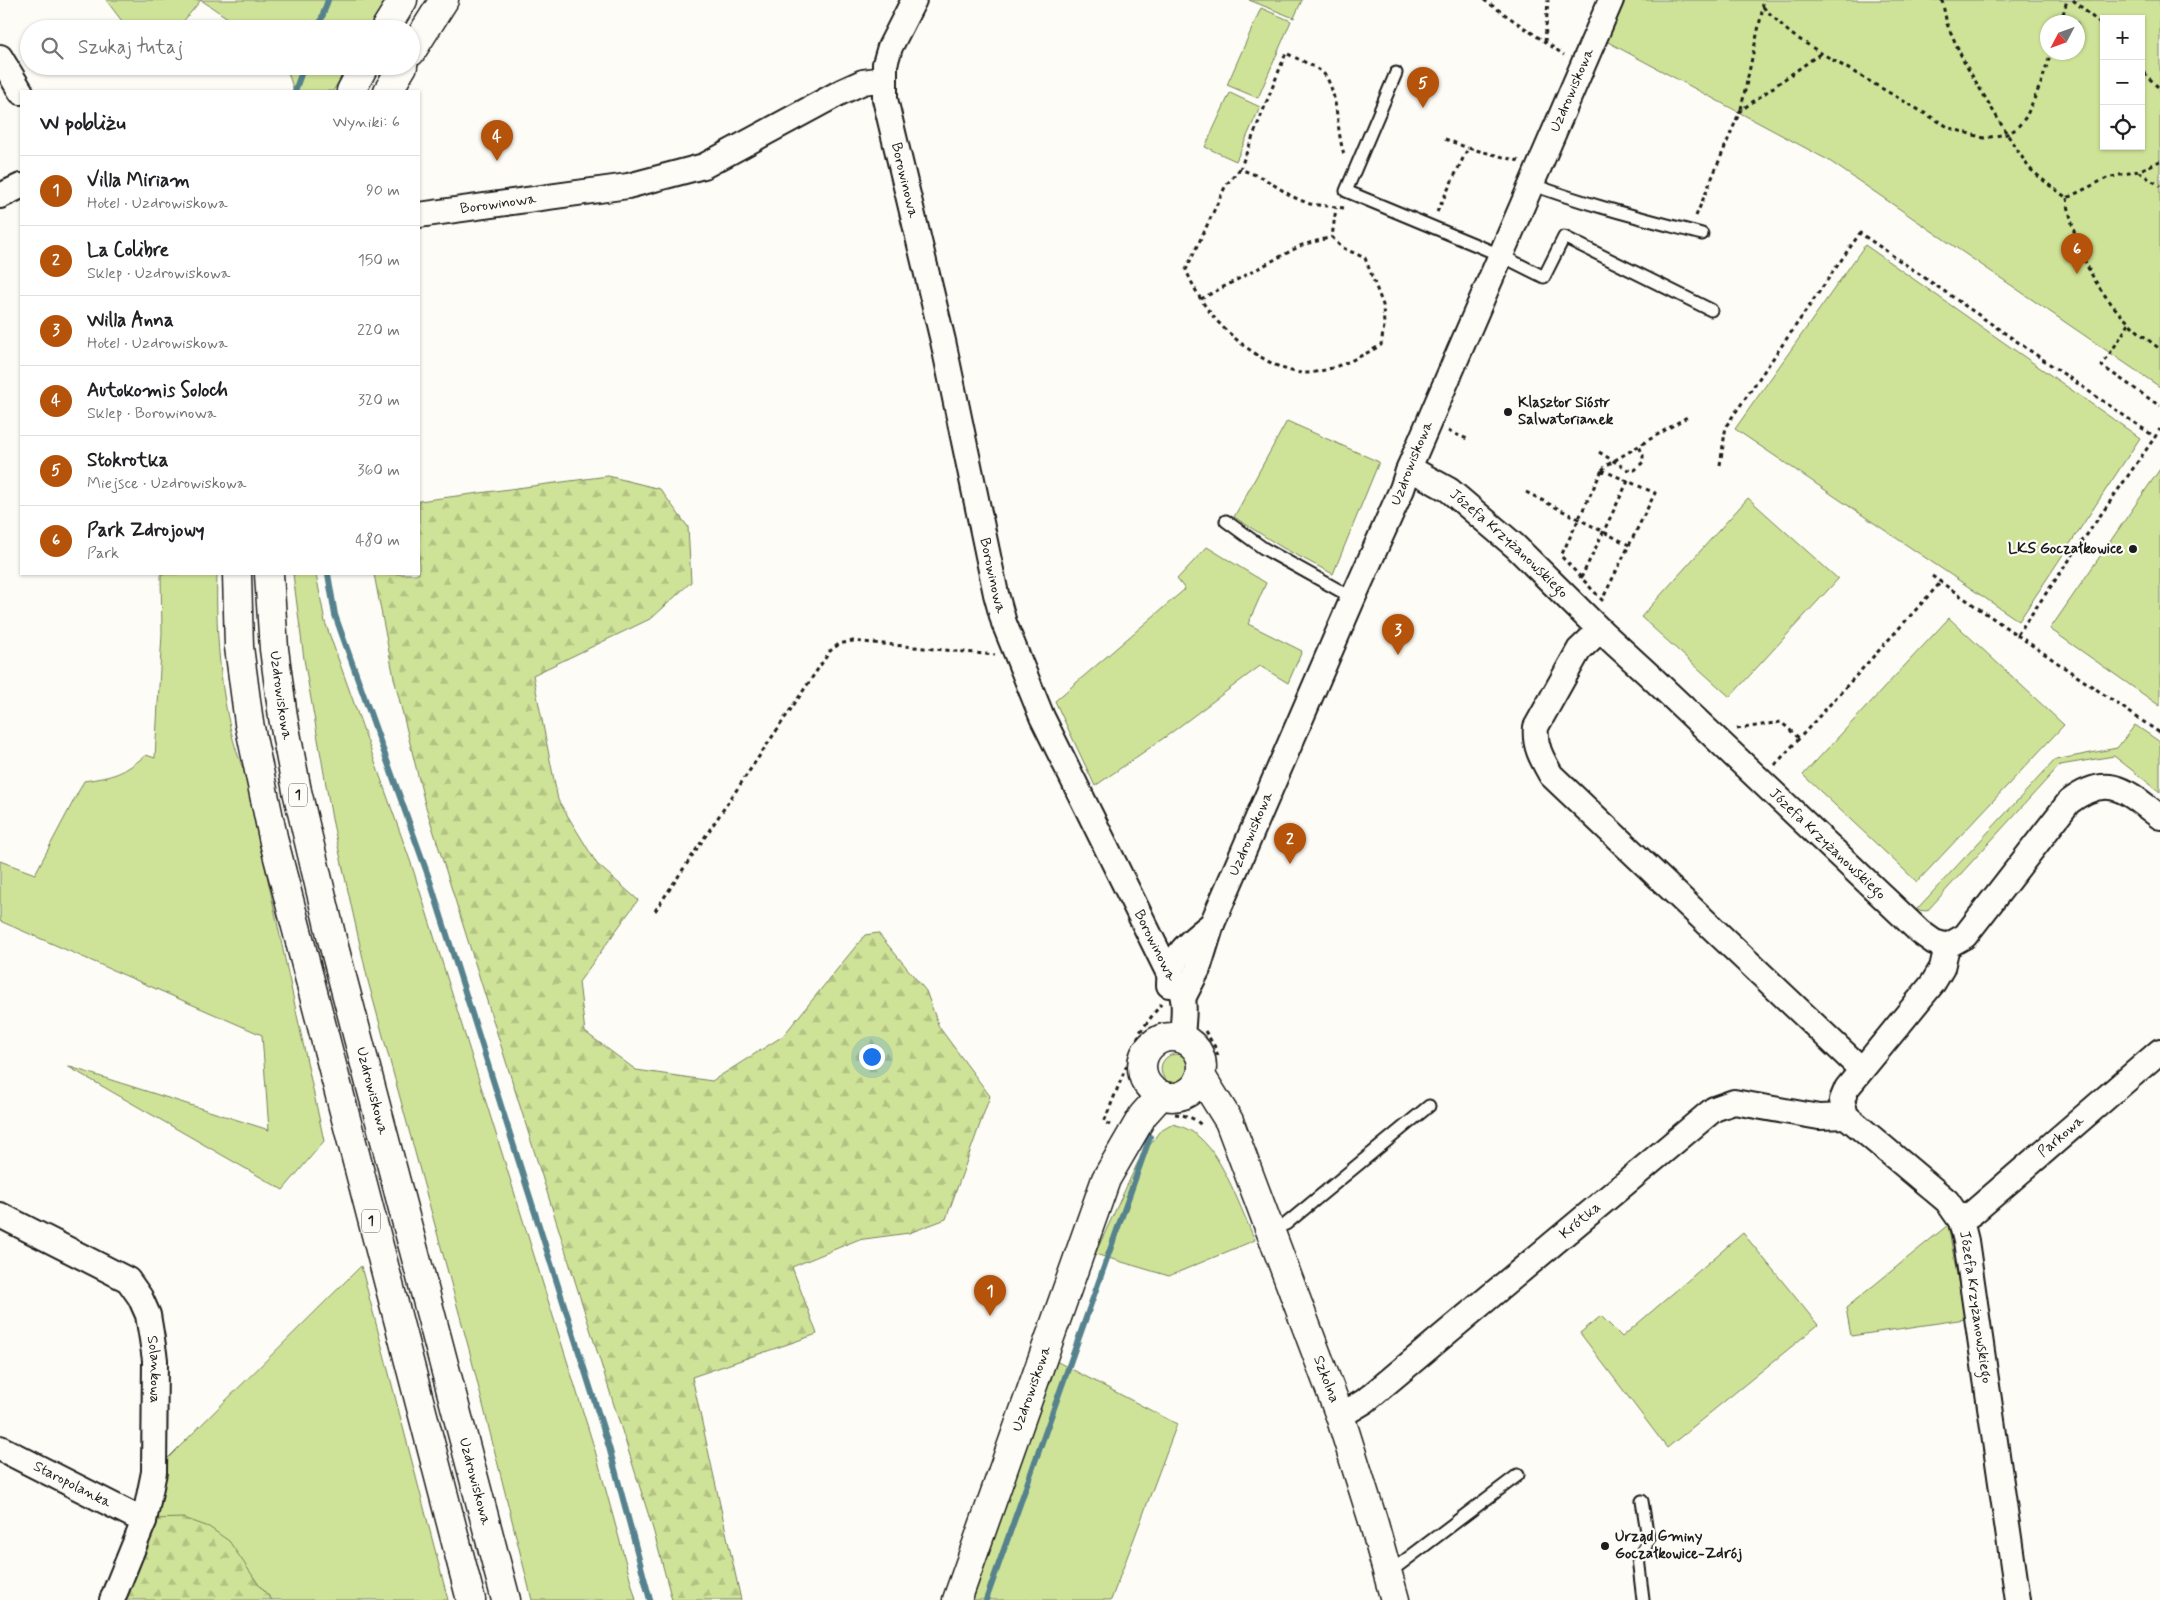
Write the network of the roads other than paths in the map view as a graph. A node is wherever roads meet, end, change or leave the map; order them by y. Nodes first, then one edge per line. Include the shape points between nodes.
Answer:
1 (403, 0) edge
2 (444, 0) edge
3 (914, 0) edge
4 (1611, 0) edge
5 (391, 20) edge
6 (420, 38) edge
7 (0, 57) edge
8 (1396, 72) dead end
9 (359, 75) edge
10 (398, 75) edge
11 (884, 79) junction
12 (20, 90) edge
13 (352, 90) edge
14 (389, 90) edge
15 (1527, 173) junction
16 (20, 186) edge
17 (0, 196) edge
18 (420, 215) edge
19 (1702, 234) dead end
20 (1500, 255) junction
21 (1711, 310) dead end
22 (1409, 468) junction
23 (1226, 521) dead end
24 (237, 575) edge
25 (269, 575) edge
26 (1353, 598) junction
27 (1600, 630) junction
28 (2160, 818) edge
29 (1212, 924) junction
30 (1152, 937) junction
31 (1188, 942) junction
32 (1947, 946) junction
33 (1169, 974) junction
34 (1183, 998) junction
35 (1174, 1038) junction
36 (2160, 1051) edge
37 (1861, 1069) junction
38 (1195, 1084) junction
39 (1158, 1097) junction
40 (1429, 1106) dead end
41 (1846, 1116) junction
42 (1244, 1163) junction
43 (1106, 1179) junction
44 (0, 1215) edge
45 (1961, 1221) junction
46 (1270, 1232) junction
47 (1340, 1416) junction
48 (0, 1448) edge
49 (1518, 1474) dead end
50 (1642, 1501) dead end
51 (144, 1521) junction
52 (1387, 1569) junction
53 (112, 1600) edge
54 (471, 1600) edge
55 (506, 1600) edge
56 (957, 1600) edge
57 (1395, 1600) edge
58 (1643, 1600) edge
59 (2018, 1600) edge

1 - 5 main road
2 - 6 main road
3 - 11 street, Borowinowa via 890,47
4 - 15 street, Uzdrowiskowa via 1578,55
7 - 12 street
8 - 20 lane via 1346,191
9 - 13 main road
10 - 14 main road
11 - 18 street, Borowinowa via 863,82 841,92 704,166 628,186
11 - 30 street, Borowinowa via 891,125 943,341 996,594 1015,652 1052,739
15 - 19 lane via 1572,198
15 - 20 street, Uzdrowiskowa
16 - 17 street
20 - 21 lane via 1544,277 1564,237
20 - 22 street, Uzdrowiskowa
22 - 26 street, Uzdrowiskowa
22 - 27 street, Józefa Krzyżanowskiego via 1448,490 1515,546
23 - 26 lane via 1263,548
24 - 54 main road, 1 via 239,647 248,714 274,842
25 - 55 main road, Uzdrowiskowa / 1 via 275,659 297,791 332,939
26 - 29 street, Uzdrowiskowa
27 - 32 street, Józefa Krzyżanowskiego via 1920,932
27 - 37 street via 1579,650 1536,727 1539,754 1551,774
28 - 32 street via 2130,794 2115,787 2097,787 2082,792 2068,802 1965,936
29 - 31 street, Uzdrowiskowa
29 - 34 street, Uzdrowiskowa via 1198,969
30 - 31 street via 1169,942
30 - 33 street, Borowinowa
31 - 33 street, Uzdrowiskowa
32 - 37 street via 1942,968 1934,983
33 - 34 street, Borowinowa via 1180,984
33 - 35 street via 1169,1020
34 - 35 street, Borowinowa
35 - 38 main road via 1190,1043 1197,1050 1202,1067
35 - 39 main road via 1157,1041 1144,1055 1143,1073
36 - 45 street, Parkowa
37 - 41 street via 1842,1100
38 - 39 main road via 1180,1096
38 - 42 main road, Szkolna
38 - 42 main road, Szkolna via 1228,1121
39 - 43 main road, Uzdrowiskowa via 1143,1115
39 - 43 main road, Uzdrowiskowa via 1129,1103 1110,1125
40 - 46 lane via 1286,1224
41 - 45 street, Józefa Krzyżanowskiego via 1947,1201
41 - 47 street, Krótka via 1819,1117 1734,1102 1714,1109 1365,1401
42 - 46 main road, Szkolna
43 - 56 main road, Uzdrowiskowa
44 - 51 street, Solankowa via 109,1268 128,1280 140,1297 148,1315 154,1360 154,1472
45 - 59 street, Józefa Krzyżanowskiego
46 - 47 main road, Szkolna
47 - 52 main road, Szkolna
48 - 51 street, Staropolanka
49 - 52 lane via 1400,1566
50 - 58 lane via 1648,1538 1638,1558
51 - 53 street, Solankowa
52 - 57 main road, Szkolna

